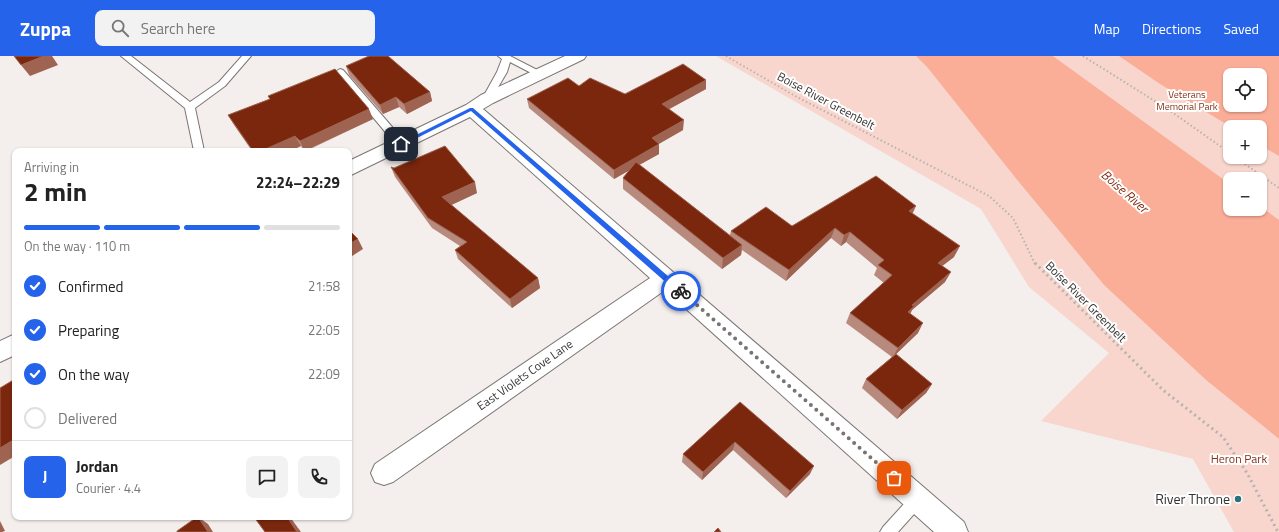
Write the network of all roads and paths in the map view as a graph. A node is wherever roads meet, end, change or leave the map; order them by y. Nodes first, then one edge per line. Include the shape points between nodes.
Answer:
1 (126, 56) edge
2 (247, 56) edge
3 (578, 56) edge
4 (726, 56) edge
5 (1083, 56) edge
6 (504, 57) edge
7 (340, 72) edge
8 (540, 74) junction
9 (479, 104) junction
10 (190, 107) junction
11 (401, 144) junction
12 (198, 148) edge
13 (1223, 148) edge
14 (1245, 164) edge
15 (352, 168) edge
16 (1279, 188) edge
17 (666, 278) junction
18 (12, 346) edge
19 (0, 352) edge
20 (384, 473) dead end
21 (918, 499) junction
22 (888, 532) edge
23 (954, 532) edge
24 (1278, 532) edge

1 - 10 lane
2 - 10 lane via 222,84
3 - 8 street
4 - 24 path, Boise River Greenbelt via 797,97 989,196 1013,218 1036,265 1163,390 1222,437 1246,473
5 - 13 path via 1166,108
6 - 8 lane
6 - 9 lane via 502,72
7 - 11 lane
8 - 9 street
9 - 11 street
9 - 17 street
10 - 12 lane
11 - 15 street
14 - 16 path
17 - 20 street, East Violets Cove Lane
17 - 21 street
18 - 19 street
21 - 22 lane
21 - 23 street

